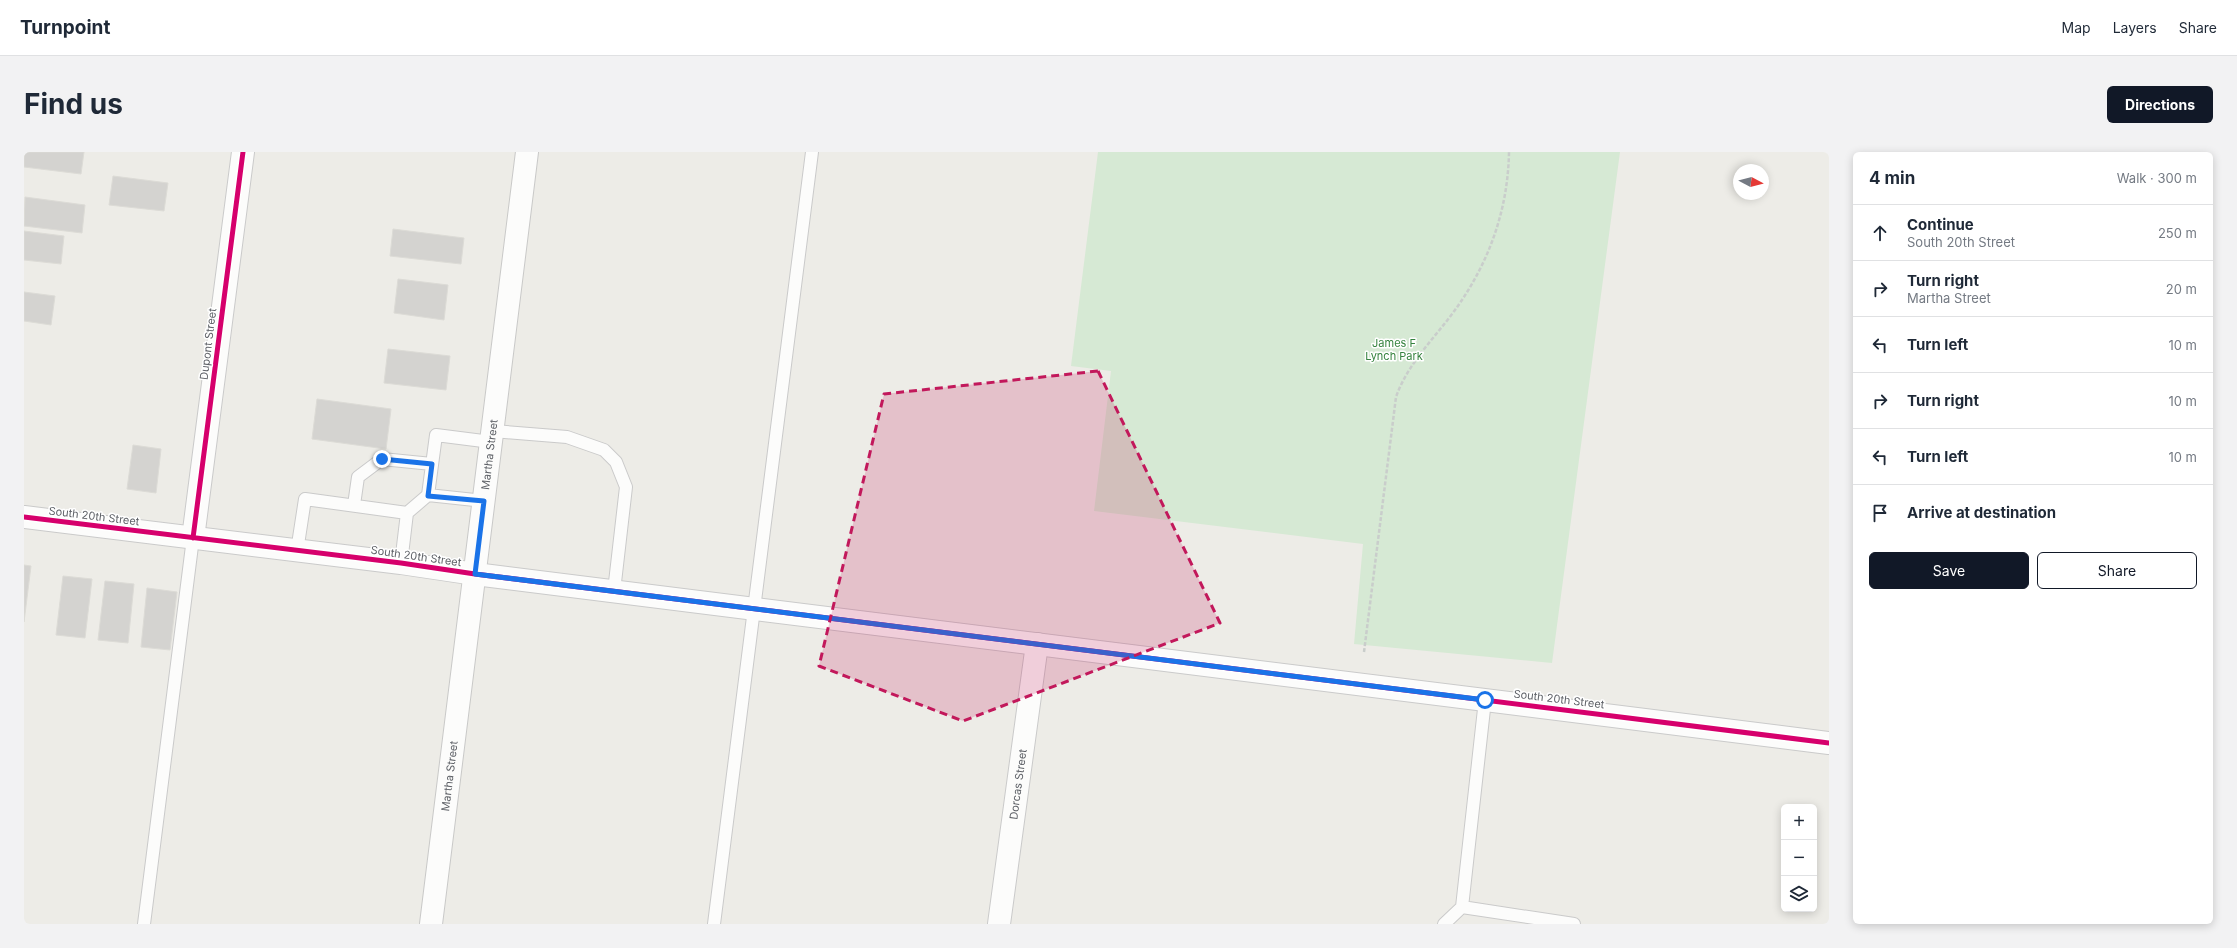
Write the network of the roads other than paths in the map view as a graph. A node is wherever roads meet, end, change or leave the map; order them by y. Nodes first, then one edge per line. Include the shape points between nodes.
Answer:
1 (243, 152) edge
2 (527, 152) edge
3 (812, 152) edge
4 (492, 437) junction
5 (432, 464) junction
6 (428, 496) junction
7 (484, 501) junction
8 (354, 505) junction
9 (407, 513) junction
10 (24, 517) edge
11 (193, 538) junction
12 (297, 552) junction
13 (401, 563) junction
14 (475, 574) junction
15 (614, 591) junction
16 (755, 609) junction
17 (1037, 644) junction
18 (1485, 700) junction
19 (1829, 743) edge
20 (1462, 907) junction
21 (144, 924) edge
22 (431, 924) edge
23 (714, 924) edge
24 (1000, 924) edge
25 (1444, 924) edge
26 (1574, 924) edge

1 - 11 street, Dupont Street
2 - 4 street, Martha Street
3 - 16 lane via 757,574
4 - 5 lane via 436,435
4 - 7 street, Martha Street
4 - 15 lane via 567,437 604,450 616,462 626,487
5 - 6 lane
5 - 8 lane via 382,459 358,477
6 - 7 lane
6 - 9 lane
7 - 14 street, Martha Street
8 - 9 lane
8 - 12 lane via 305,499
9 - 13 lane
10 - 11 street, South 20th Street
11 - 12 street, South 20th Street
11 - 21 lane
12 - 13 street, South 20th Street
13 - 14 street, South 20th Street
14 - 15 street, South 20th Street
14 - 22 street, Martha Street
15 - 16 street, South 20th Street
16 - 17 street, South 20th Street
16 - 23 lane
17 - 18 street, South 20th Street
17 - 24 street, Dorcas Street
18 - 19 street, South 20th Street
18 - 20 lane
20 - 25 lane
20 - 26 lane

